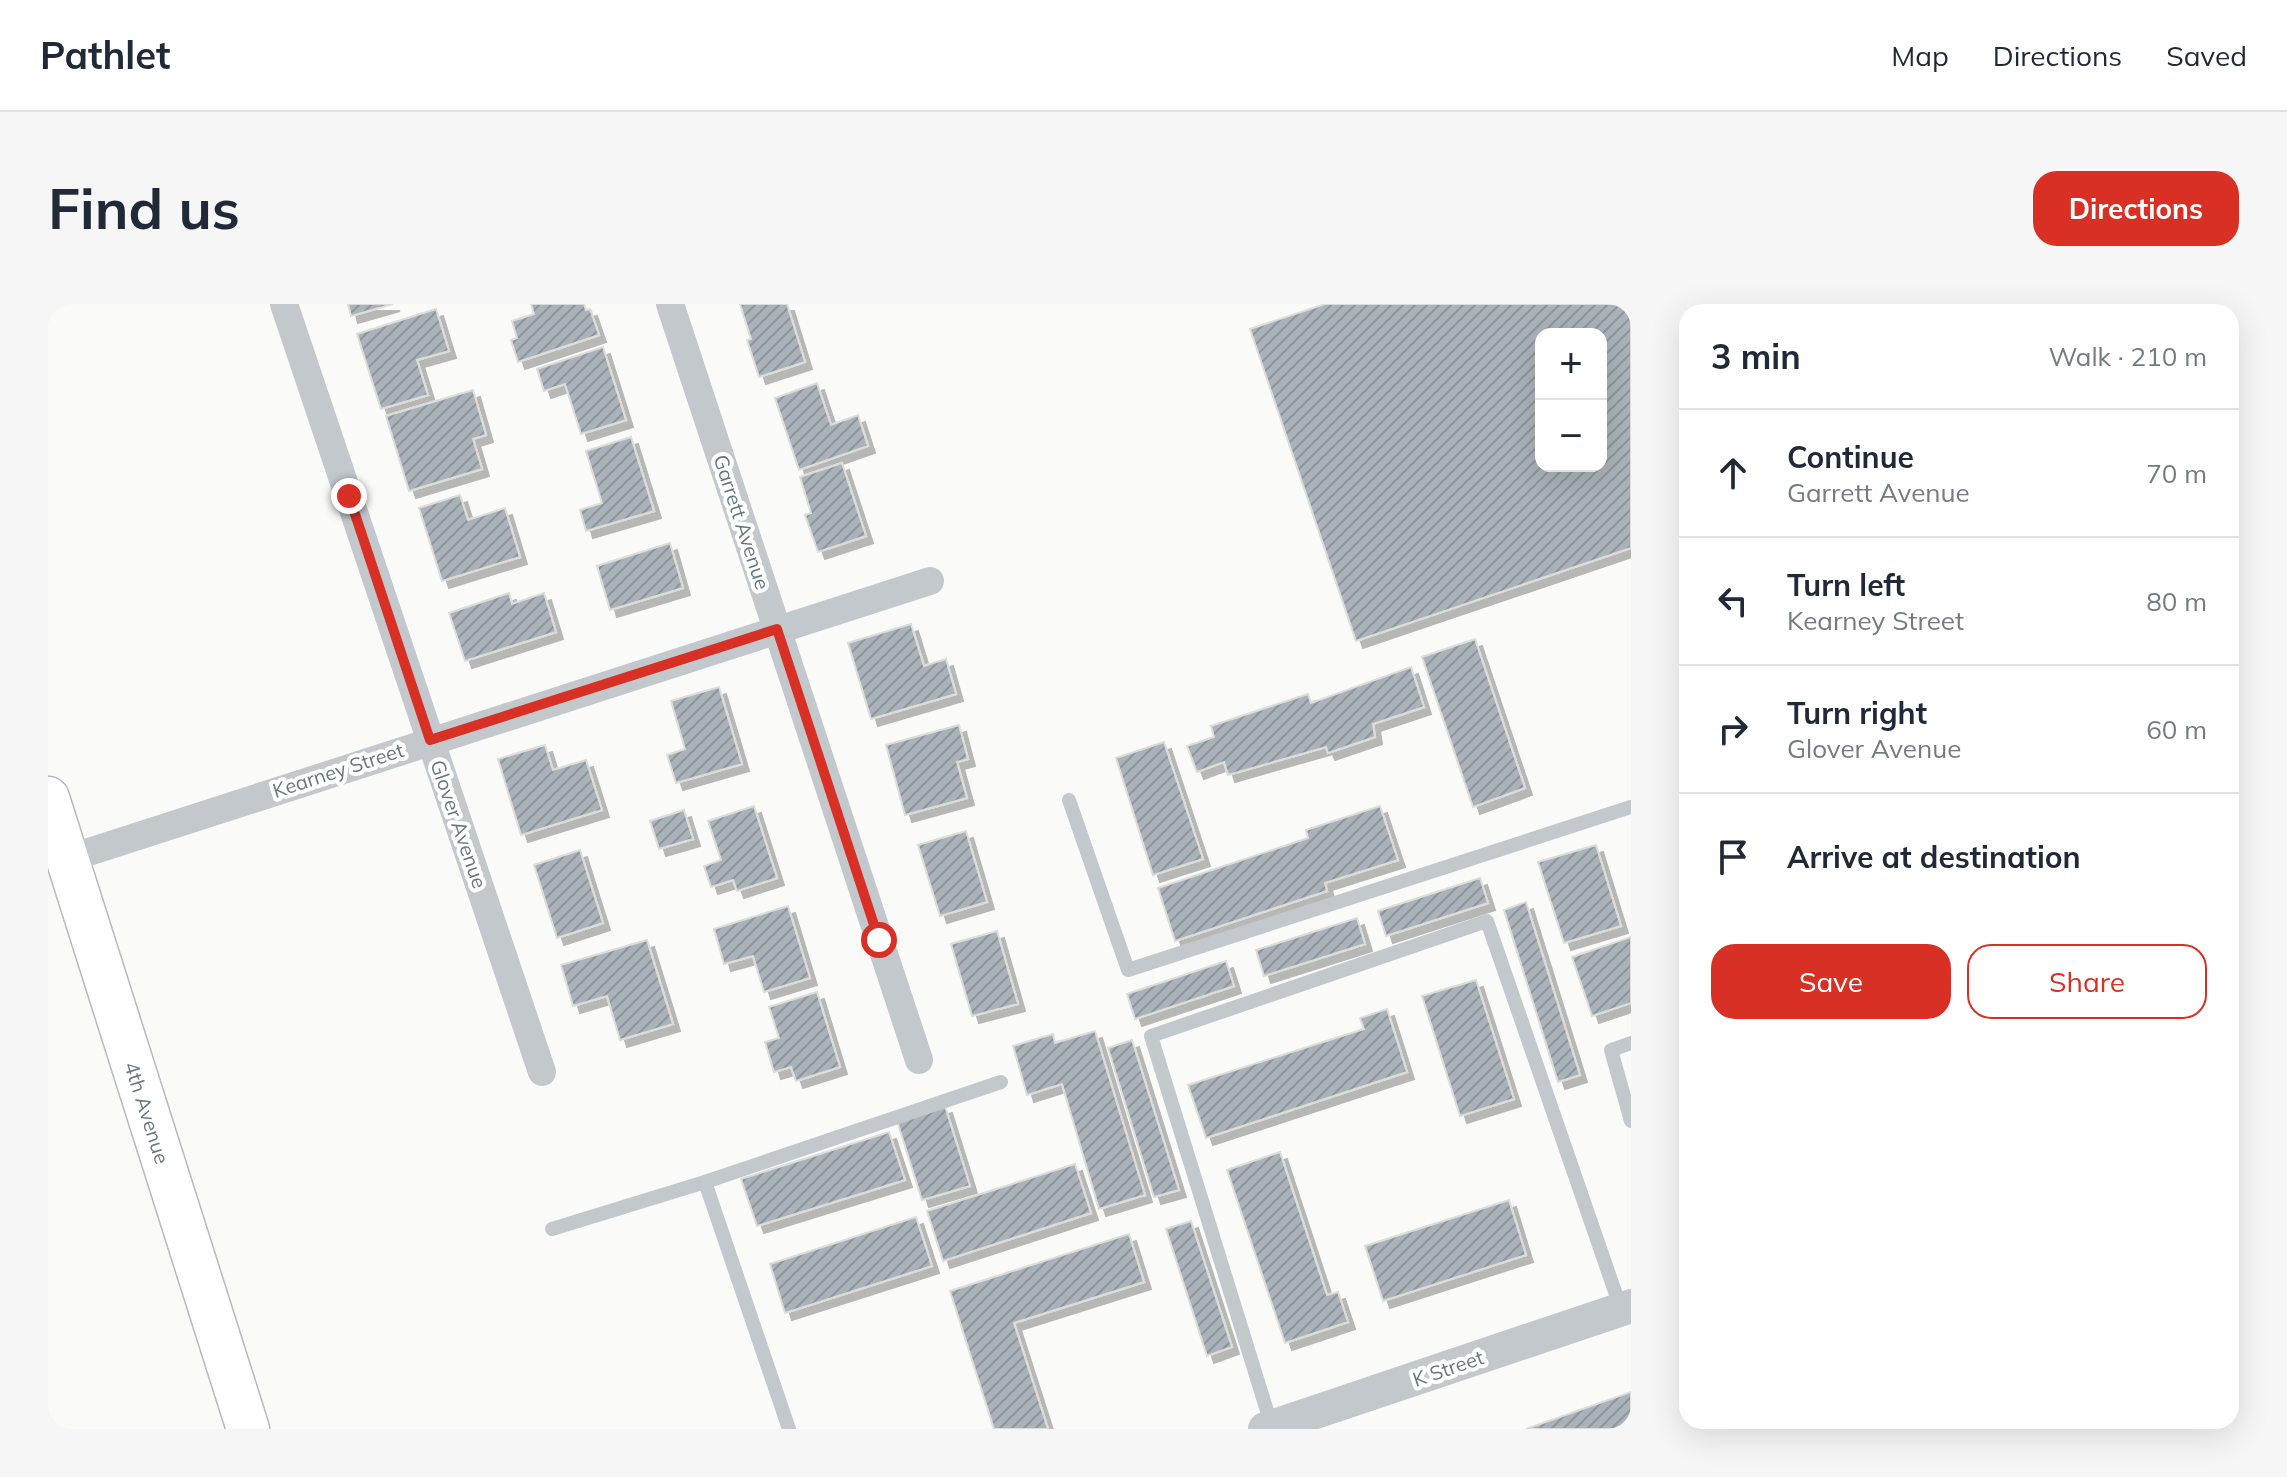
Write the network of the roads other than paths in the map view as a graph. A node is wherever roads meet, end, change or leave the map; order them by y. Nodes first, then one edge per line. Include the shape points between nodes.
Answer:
1 (284, 304) edge
2 (670, 304) edge
3 (930, 581) dead end
4 (777, 629) junction
5 (430, 740) junction
6 (48, 798) edge
7 (1069, 800) dead end
8 (1631, 807) edge
9 (59, 849) edge
10 (1631, 1043) edge
11 (919, 1060) dead end
12 (542, 1072) dead end
13 (1001, 1082) dead end
14 (1631, 1121) edge
15 (705, 1182) junction
16 (552, 1229) dead end
17 (1626, 1307) edge
18 (1268, 1428) edge
19 (248, 1429) edge
20 (789, 1429) edge

1 - 5 street, Glover Avenue
2 - 4 street, Garrett Avenue
3 - 4 street, Kearney Street
4 - 5 street, Kearney Street
4 - 11 street, Garrett Avenue
5 - 9 street, Kearney Street
5 - 12 street, Glover Avenue
6 - 9 main road, 4th Avenue
7 - 8 lane via 1128,970
9 - 19 main road, 4th Avenue
10 - 14 lane via 1611,1050
13 - 15 lane
15 - 16 lane
15 - 20 lane
17 - 18 street, K Street
17 - 18 lane via 1487,921 1151,1036

